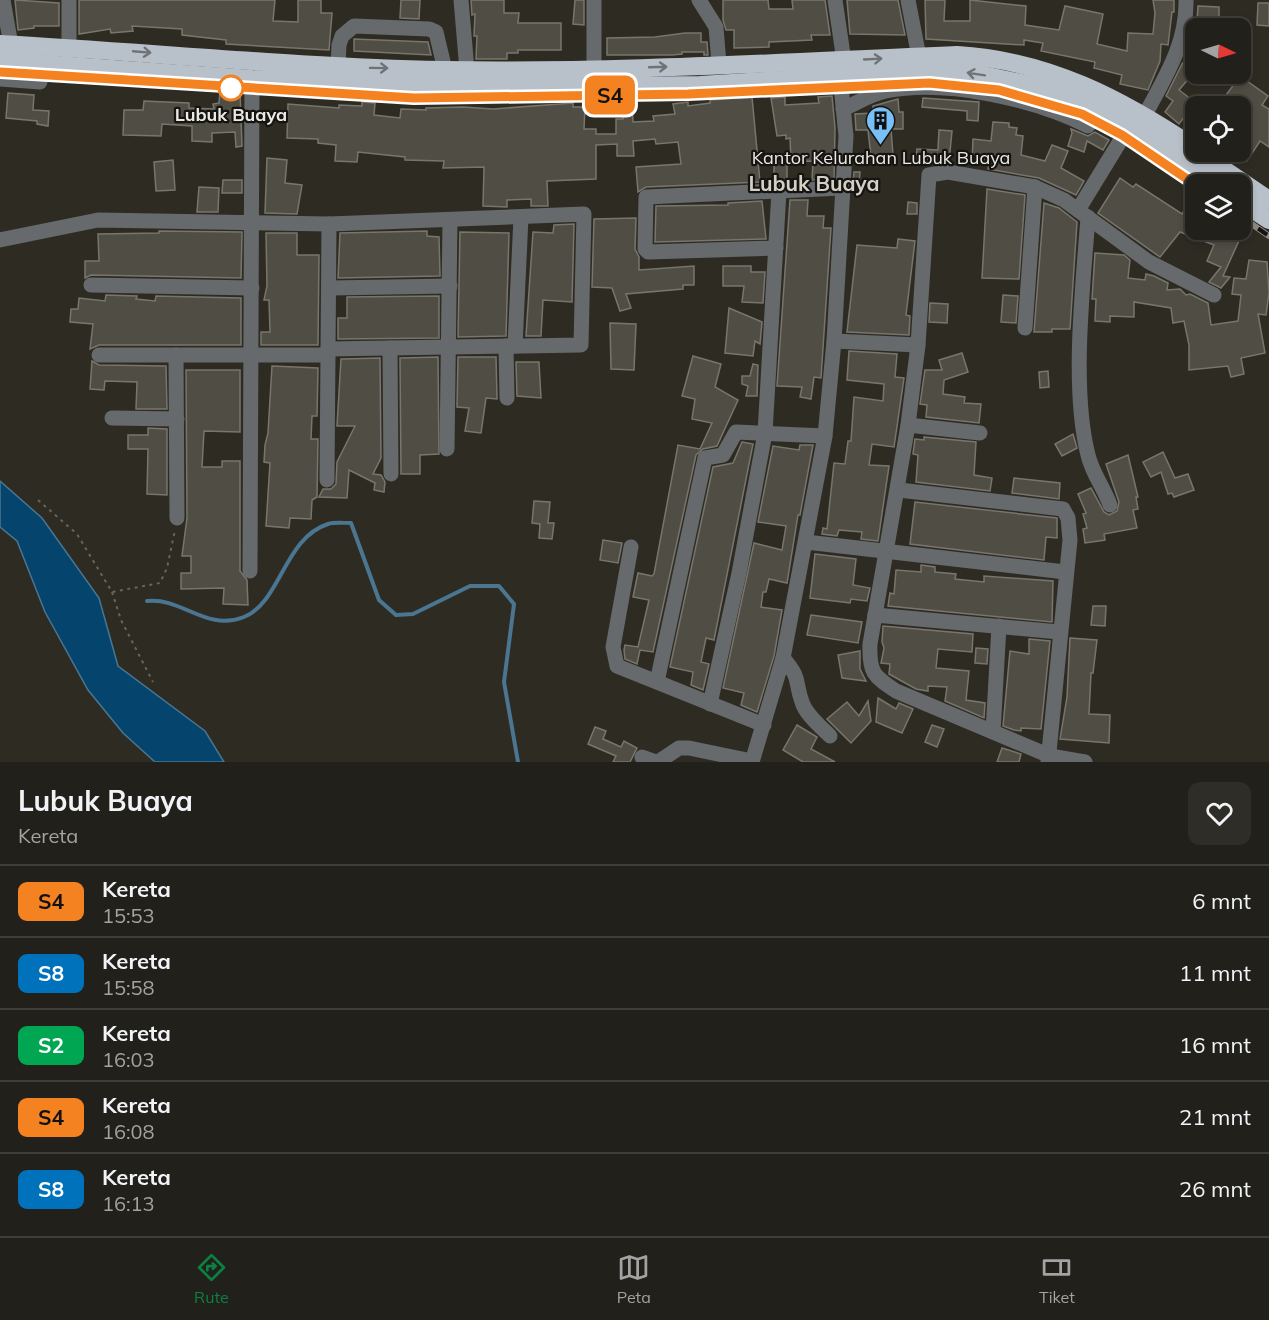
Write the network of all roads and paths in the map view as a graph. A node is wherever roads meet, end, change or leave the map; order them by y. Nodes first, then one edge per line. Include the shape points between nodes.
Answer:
1 (3, 0) edge
2 (69, 0) edge
3 (461, 0) edge
4 (594, 0) edge
5 (699, 0) edge
6 (835, 0) edge
7 (908, 0) edge
8 (1186, 0) edge
9 (6, 45) edge
10 (76, 47) junction
11 (117, 50) junction
12 (919, 57) junction
13 (0, 61) edge
14 (1023, 63) junction
15 (719, 64) junction
16 (82, 66) junction
17 (338, 67) junction
18 (842, 68) junction
19 (115, 69) junction
20 (594, 69) junction
21 (445, 70) junction
22 (467, 70) junction
23 (0, 79) edge
24 (252, 79) junction
25 (1017, 81) junction
26 (40, 82) dead end
27 (1058, 83) junction
28 (843, 109) junction
29 (1138, 120) junction
30 (1088, 126) dead end
31 (1185, 145) edge
32 (1213, 162) edge
33 (1205, 174) edge
34 (1035, 187) junction
35 (842, 188) junction
36 (779, 191) junction
37 (1269, 200) edge
38 (1251, 208) edge
39 (1083, 213) junction
40 (521, 217) junction
41 (1269, 220) edge
42 (450, 221) junction
43 (251, 224) junction
44 (329, 224) junction
45 (0, 240) edge
46 (776, 248) junction
47 (91, 285) dead end
48 (450, 286) junction
49 (252, 288) junction
50 (329, 288) junction
51 (1214, 295) dead end
52 (1025, 328) dead end
53 (834, 341) junction
54 (918, 345) junction
55 (511, 346) junction
56 (449, 347) junction
57 (390, 348) junction
58 (328, 352) junction
59 (99, 355) dead end
60 (176, 355) junction
61 (252, 356) junction
62 (507, 398) dead end
63 (112, 418) dead end
64 (177, 419) junction
65 (908, 425) junction
66 (765, 433) junction
67 (980, 433) dead end
68 (825, 436) junction
69 (447, 449) dead end
70 (391, 474) dead end
71 (327, 480) dead end
72 (899, 490) junction
73 (38, 500) dead end
74 (1110, 505) dead end
75 (177, 518) joint
76 (806, 543) junction
77 (631, 547) dead end
78 (886, 552) junction
79 (250, 571) dead end
80 (1065, 572) junction
81 (112, 592) junction
82 (875, 615) junction
83 (999, 626) junction
84 (1059, 632) junction
85 (783, 658) junction
86 (657, 681) junction
87 (153, 682) dead end
88 (710, 704) junction
89 (764, 726) junction
90 (993, 732) junction
91 (830, 736) dead end
92 (642, 757) dead end
93 (1049, 759) edge
94 (752, 761) edge
95 (657, 762) edge
96 (1085, 762) edge

1 - 9 street
2 - 10 street
3 - 22 street
4 - 20 street
5 - 15 street via 716,27
6 - 18 street
7 - 12 street
8 - 29 street via 1184,34 1174,63
9 - 10 highway
10 - 11 highway
10 - 16 highway via 87,56
11 -> 17 highway
11 - 19 highway via 111,59
12 - 14 highway via 978,56
18 -> 12 highway
13 - 16 highway
14 - 25 highway
14 - 27 highway
15 - 18 highway
20 -> 15 highway
16 - 19 highway
17 -> 21 highway
17 - 21 street via 342,36 357,26 436,32
18 - 24 highway via 700,85 470,88
25 -> 18 highway via 956,71
18 - 28 street
19 - 24 highway
20 - 22 highway
21 - 22 highway
23 - 26 street
24 - 43 street
25 - 27 highway
27 - 29 highway
28 - 30 street via 887,91 961,91 1034,104
28 - 35 street via 846,136
29 - 31 highway
29 - 33 highway
29 - 39 street
32 - 37 highway
34 - 39 street
34 - 52 street
34 - 54 street via 948,172 929,175
35 - 36 street
35 - 53 street
36 - 46 street
36 - 46 street via 646,197 648,252
38 - 41 highway
39 - 51 street via 1149,262
39 - 74 street via 1083,422 1092,470
40 - 42 street
40 - 55 street
40 - 55 street via 584,214 580,345
42 - 44 street
42 - 48 street
43 - 44 street
43 - 45 street via 98,220
43 - 49 street
44 - 50 street
46 - 66 street
47 - 49 street
48 - 50 street
48 - 56 street
49 - 61 street
50 - 58 street
53 - 54 street
53 - 68 street
54 - 65 street
55 - 56 street
55 - 62 street
56 - 57 street
56 - 69 street
57 - 58 street
57 - 70 street
58 - 61 street
58 - 71 street
59 - 60 street
60 - 61 street
60 - 64 street
61 - 79 street
63 - 64 street
64 - 75 street
65 - 67 street
65 - 72 street
66 - 68 street
66 - 86 street via 736,432 723,455 705,458
66 - 88 street
68 - 76 street
72 - 78 street
72 - 80 street via 1063,508 1070,526
73 - 81 path via 77,534
75 - 81 path via 167,568 159,583
76 - 78 street
76 - 85 street
77 - 86 street via 614,659 621,668
78 - 80 street
78 - 82 street
80 - 84 street
81 - 87 path via 121,620
82 - 83 street
82 - 90 street via 870,657 874,676 896,691
83 - 84 street
83 - 90 street
84 - 93 street
85 - 89 street
85 - 91 street via 796,674 806,711
86 - 88 street
88 - 89 street
89 - 94 street
90 - 93 street
92 - 95 street
93 - 96 street
94 - 95 street via 679,748

